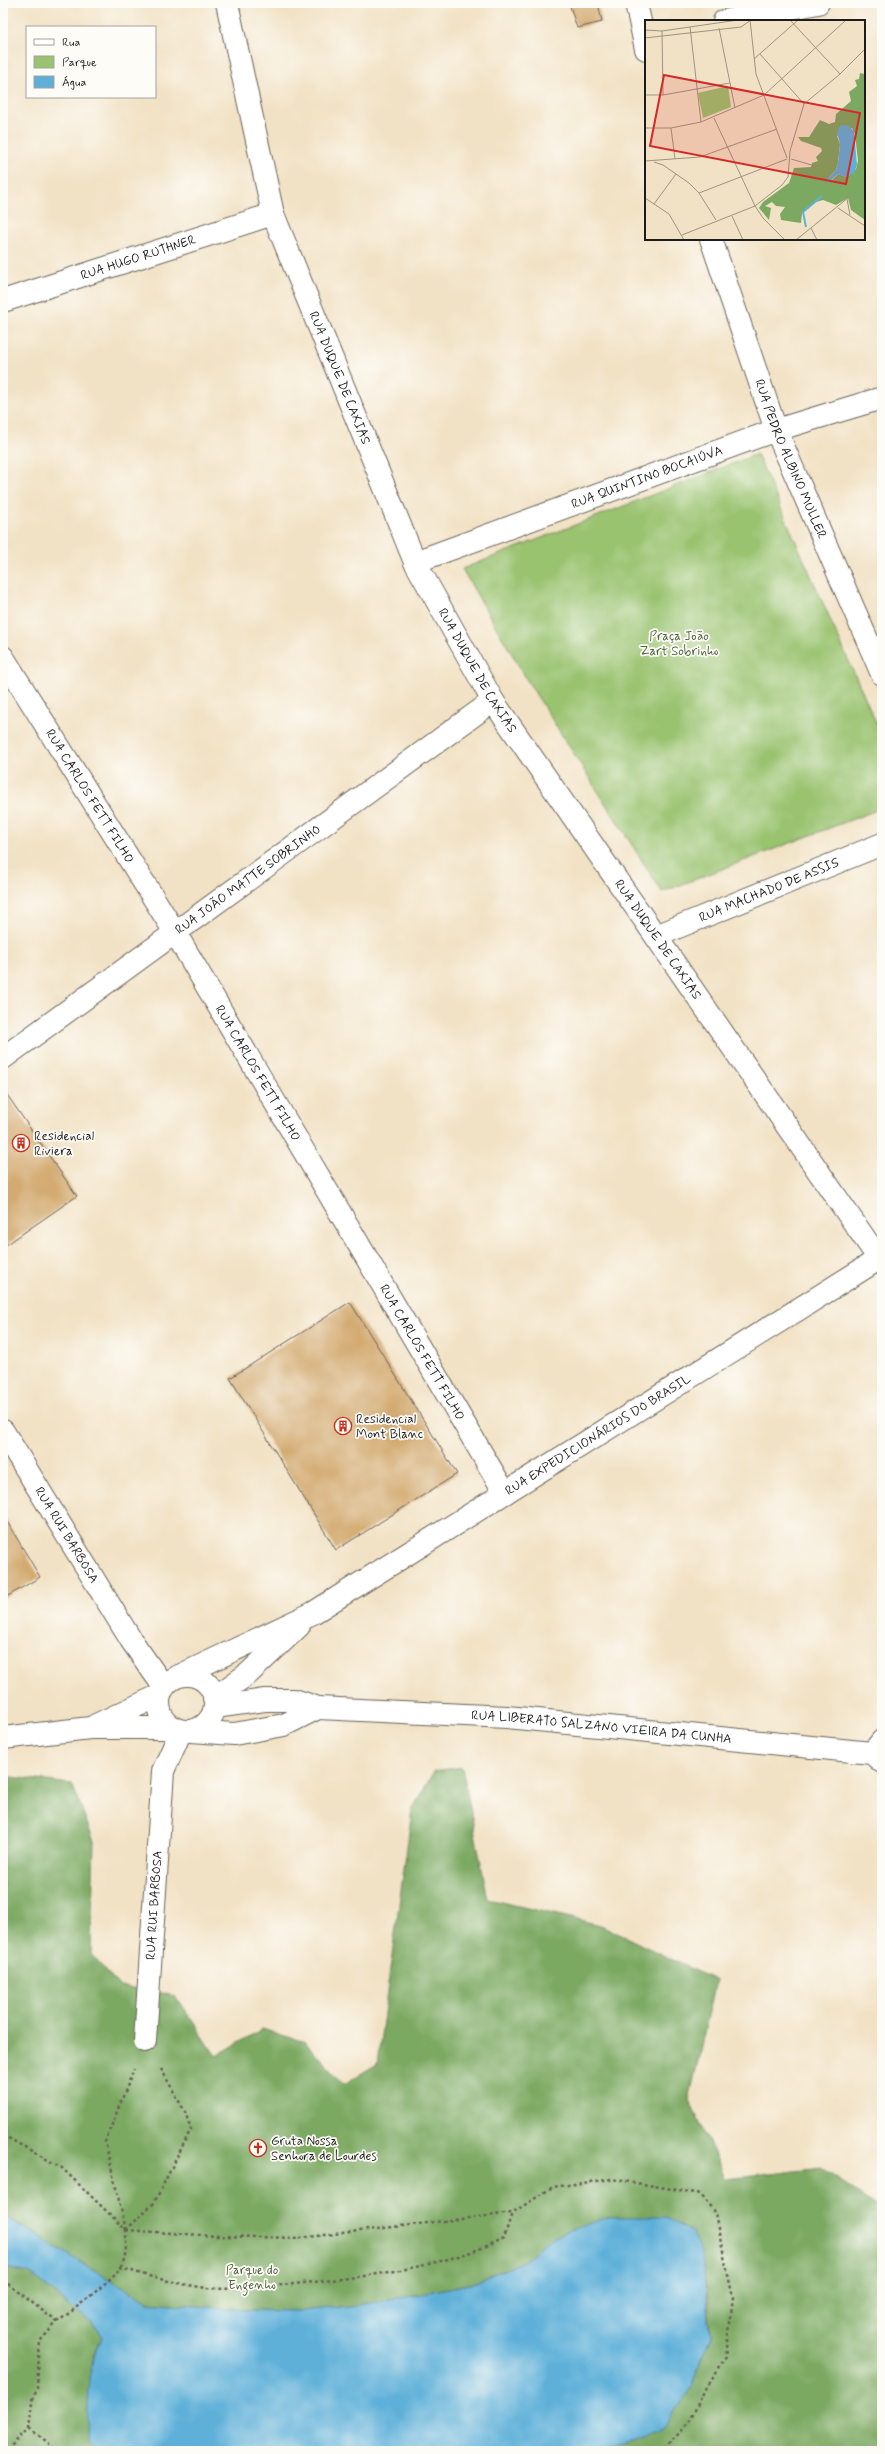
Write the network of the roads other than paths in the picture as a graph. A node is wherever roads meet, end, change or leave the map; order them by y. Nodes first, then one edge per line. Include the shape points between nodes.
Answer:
1 (227, 3) edge
2 (636, 3) edge
3 (818, 3) edge
4 (729, 20) edge
5 (645, 41) edge
6 (273, 214) junction
7 (711, 240) edge
8 (3, 301) edge
9 (882, 398) edge
10 (776, 430) junction
11 (415, 562) junction
12 (3, 657) edge
13 (882, 674) edge
14 (493, 701) junction
15 (882, 844) edge
16 (176, 934) junction
17 (656, 936) junction
18 (3, 1058) edge
19 (881, 1259) edge
20 (3, 1431) edge
21 (505, 1493) junction
22 (313, 1613) junction
23 (167, 1686) junction
24 (215, 1702) junction
25 (318, 1708) junction
26 (90, 1728) junction
27 (182, 1730) junction
28 (3, 1738) edge
29 (879, 1752) edge
30 (145, 2041) road end

1 - 6 street, RUA DUQUE DE CAXIAS
2 - 5 street
3 - 4 street
6 - 8 street, RUA HUGO RUTHNER
6 - 11 street, RUA DUQUE DE CAXIAS
7 - 10 street, RUA PEDRO ALBINO MULLER
9 - 10 street, RUA QUINTINO BOCAIÚVA
10 - 11 street, RUA QUINTINO BOCAIÚVA
10 - 13 street, RUA PEDRO ALBINO MULLER
11 - 14 street, RUA DUQUE DE CAXIAS
12 - 16 street, RUA CARLOS FETT FILHO
14 - 16 street, RUA JOÃO MATTE SOBRINHO
14 - 17 street, RUA DUQUE DE CAXIAS
15 - 17 street, RUA MACHADO DE ASSIS
16 - 18 street, RUA JOÃO MATTE SOBRINHO
16 - 21 street, RUA CARLOS FETT FILHO
17 - 19 street, RUA DUQUE DE CAXIAS
19 - 21 street, RUA EXPEDICIONÁRIOS DO BRASIL
20 - 23 street, RUA RUI BARBOSA via 131,1640
21 - 22 street, RUA EXPEDICIONÁRIOS DO BRASIL
22 - 23 street, RUA EXPEDICIONÁRIOS DO BRASIL
22 - 24 street, RUA EXPEDICIONÁRIOS DO BRASIL
23 - 24 street via 188,1675 205,1681 212,1689
23 - 26 street, RUA LIBERATO SALZANO VIEIRA DA CUNHA
23 - 27 street via 159,1705 161,1714
24 - 25 street, RUA LIBERATO SALZANO VIEIRA DA CUNHA via 294,1700
24 - 27 street via 207,1723
25 - 27 street, RUA LIBERATO SALZANO VIEIRA DA CUNHA via 284,1725 234,1734
25 - 29 street, RUA LIBERATO SALZANO VIEIRA DA CUNHA via 507,1716
26 - 27 street, RUA LIBERATO SALZANO VIEIRA DA CUNHA
26 - 28 street, RUA LIBERATO SALZANO VIEIRA DA CUNHA
27 - 30 street, RUA RUI BARBOSA via 163,1771

